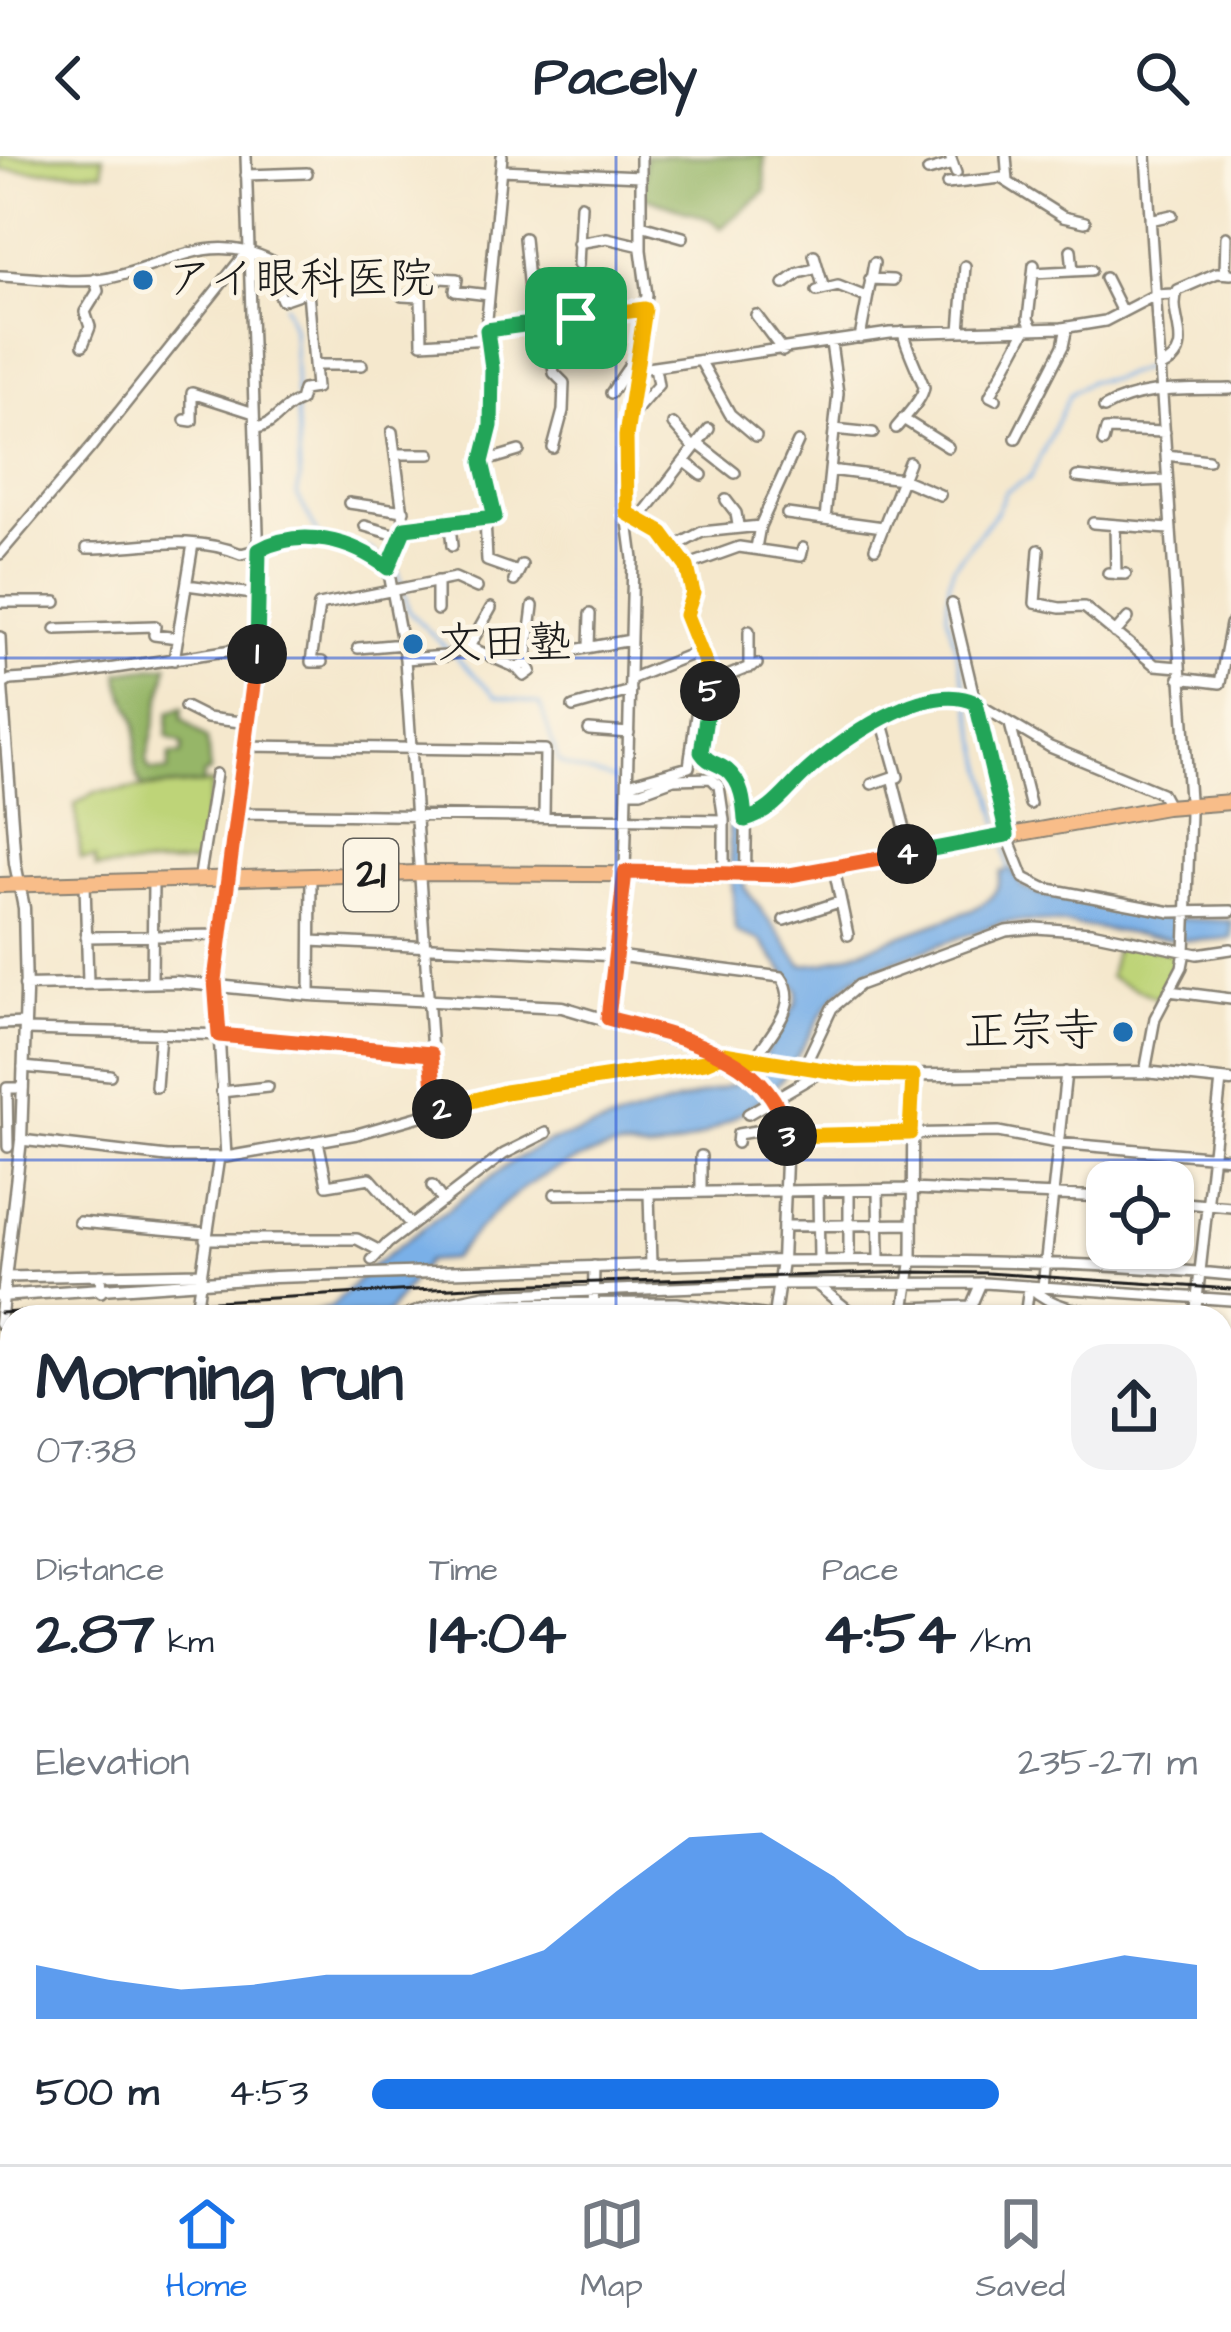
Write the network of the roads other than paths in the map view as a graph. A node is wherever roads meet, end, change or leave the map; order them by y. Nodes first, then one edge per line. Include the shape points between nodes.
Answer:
1 (246, 156) edge
2 (502, 156) edge
3 (641, 156) edge
4 (1006, 156) edge
5 (1146, 156) edge
6 (953, 164) edge
7 (501, 170) junction
8 (928, 171) dead end
9 (307, 173) dead end
10 (246, 175) junction
11 (641, 176) junction
12 (1008, 181) junction
13 (947, 184) dead end
14 (581, 205) dead end
15 (1172, 214) dead end
16 (1150, 220) junction
17 (1085, 222) dead end
18 (641, 225) junction
19 (682, 237) dead end
20 (1226, 237) dead end
21 (524, 238) dead end
22 (578, 243) junction
23 (641, 246) junction
24 (249, 249) junction
25 (1072, 250) dead end
26 (814, 255) dead end
27 (874, 263) dead end
28 (578, 265) dead end
29 (965, 266) dead end
30 (818, 268) junction
31 (1091, 270) dead end
32 (1073, 271) junction
33 (1228, 273) edge
34 (0, 276) edge
35 (424, 277) dead end
36 (1105, 278) dead end
37 (95, 279) junction
38 (870, 279) junction
39 (893, 280) dead end
40 (784, 284) dead end
41 (1174, 294) junction
42 (489, 295) junction
43 (1155, 295) junction
44 (402, 296) dead end
45 (866, 297) junction
46 (946, 302) dead end
47 (964, 302) junction
48 (645, 309) junction
49 (1122, 312) junction
50 (756, 316) dead end
51 (576, 318) junction
52 (547, 322) junction
53 (532, 324) junction
54 (1067, 327) junction
55 (1030, 329) junction
56 (960, 331) junction
57 (903, 332) junction
58 (487, 334) junction
59 (860, 338) junction
60 (831, 343) junction
61 (83, 345) dead end
62 (783, 351) junction
63 (581, 358) dead end
64 (701, 362) junction
65 (316, 364) junction
66 (362, 365) dead end
67 (655, 368) junction
68 (1159, 368) junction
69 (634, 369) junction
70 (1231, 389) edge
71 (1162, 390) junction
72 (610, 393) dead end
73 (996, 399) dead end
74 (1104, 408) dead end
75 (254, 413) junction
76 (561, 419) junction
77 (185, 421) dead end
78 (627, 422) junction
79 (576, 423) dead end
80 (673, 424) dead end
81 (255, 428) junction
82 (710, 429) dead end
83 (834, 429) junction
84 (392, 432) dead end
85 (873, 433) dead end
86 (1165, 433) junction
87 (756, 436) dead end
88 (1019, 437) dead end
89 (798, 442) dead end
90 (1103, 442) dead end
91 (696, 446) junction
92 (554, 448) dead end
93 (948, 448) dead end
94 (519, 451) dead end
95 (396, 454) junction
96 (430, 454) dead end
97 (1166, 455) junction
98 (1208, 460) dead end
99 (684, 461) junction
100 (482, 462) junction
101 (909, 462) dead end
102 (830, 470) junction
103 (734, 472) dead end
104 (702, 476) dead end
105 (1077, 477) dead end
106 (902, 479) junction
107 (1167, 480) junction
108 (935, 490) dead end
109 (726, 500) dead end
110 (349, 503) dead end
111 (404, 511) junction
112 (777, 511) junction
113 (627, 513) junction
114 (485, 518) junction
115 (640, 518) junction
116 (825, 519) junction
117 (1093, 523) dead end
118 (450, 525) junction
119 (738, 525) junction
120 (365, 526) dead end
121 (760, 526) junction
122 (1115, 526) junction
123 (883, 527) junction
124 (1169, 529) junction
125 (402, 532) junction
126 (193, 544) junction
127 (452, 546) dead end
128 (87, 548) dead end
129 (674, 548) junction
130 (756, 548) junction
131 (803, 548) dead end
132 (875, 548) dead end
133 (259, 550) junction
134 (1039, 550) dead end
135 (0, 554) edge
136 (389, 564) junction
137 (686, 566) junction
138 (518, 573) dead end
139 (1117, 574) dead end
140 (437, 581) junction
141 (187, 585) junction
142 (477, 588) dead end
143 (397, 589) junction
144 (260, 595) junction
145 (0, 602) edge
146 (56, 602) dead end
147 (533, 606) dead end
148 (491, 608) dead end
149 (436, 610) dead end
150 (955, 612) dead end
151 (590, 614) dead end
152 (1127, 618) dead end
153 (1231, 624) edge
154 (56, 628) dead end
155 (749, 630) dead end
156 (1115, 633) junction
157 (0, 637) edge
158 (178, 638) junction
159 (631, 640) junction
160 (403, 644) junction
161 (258, 646) junction
162 (589, 647) junction
163 (358, 648) dead end
164 (459, 651) junction
165 (556, 652) dead end
166 (692, 654) dead end
167 (405, 658) junction
168 (175, 660) junction
169 (322, 662) dead end
170 (1179, 673) junction
171 (713, 682) junction
172 (630, 685) junction
173 (1, 686) edge
174 (971, 700) junction
175 (185, 707) dead end
176 (573, 707) dead end
177 (2, 714) edge
178 (696, 715) dead end
179 (882, 720) junction
180 (249, 723) junction
181 (1010, 724) junction
182 (589, 730) dead end
183 (629, 734) junction
184 (246, 746) junction
185 (410, 747) junction
186 (216, 774) dead end
187 (898, 777) dead end
188 (872, 784) dead end
189 (628, 788) junction
190 (1231, 802) edge
191 (1030, 804) dead end
192 (1188, 804) junction
193 (1168, 806) junction
194 (239, 813) junction
195 (413, 816) junction
196 (544, 817) junction
197 (625, 819) junction
198 (724, 820) junction
199 (745, 820) junction
200 (1007, 835) junction
201 (911, 854) junction
202 (835, 869) junction
203 (625, 872) junction
204 (724, 872) junction
205 (746, 872) junction
206 (418, 874) junction
207 (311, 877) junction
208 (199, 880) junction
209 (229, 880) junction
210 (153, 882) junction
211 (85, 884) junction
212 (0, 885) edge
213 (19, 886) junction
214 (839, 902) junction
215 (1231, 910) edge
216 (1188, 913) junction
217 (784, 920) dead end
218 (221, 935) junction
219 (848, 935) dead end
220 (152, 936) junction
221 (86, 937) junction
222 (310, 941) junction
223 (423, 945) junction
224 (1185, 949) junction
225 (1231, 949) edge
226 (617, 956) junction
227 (88, 982) junction
228 (152, 982) junction
229 (26, 985) junction
230 (215, 987) junction
231 (1168, 991) junction
232 (310, 995) junction
233 (428, 1000) junction
234 (1231, 1000) edge
235 (608, 1018) junction
236 (0, 1024) edge
237 (25, 1027) junction
238 (160, 1033) junction
239 (219, 1035) junction
240 (431, 1054) junction
241 (724, 1054) junction
242 (753, 1063) junction
243 (23, 1066) junction
244 (802, 1066) junction
245 (824, 1070) junction
246 (1066, 1072) junction
247 (1145, 1072) junction
248 (110, 1075) dead end
249 (913, 1076) junction
250 (1226, 1080) edge
251 (156, 1087) dead end
252 (268, 1087) dead end
253 (221, 1092) junction
254 (772, 1096) junction
255 (436, 1111) junction
256 (748, 1114) dead end
257 (786, 1131) junction
258 (546, 1133) dead end
259 (910, 1133) junction
260 (318, 1142) junction
261 (737, 1143) dead end
262 (1057, 1143) junction
263 (12, 1145) edge
264 (701, 1156) dead end
265 (223, 1157) junction
266 (1212, 1157) junction
267 (1231, 1158) edge
268 (432, 1186) dead end
269 (910, 1189) junction
270 (878, 1190) junction
271 (849, 1191) junction
272 (701, 1192) junction
273 (782, 1192) junction
274 (818, 1192) junction
275 (649, 1193) junction
276 (1052, 1193) junction
277 (555, 1194) dead end
278 (1086, 1195) edge
279 (443, 1201) junction
280 (1194, 1204) edge
281 (1207, 1205) junction
282 (1231, 1207) edge
283 (0, 1209) edge
284 (15, 1209) junction
285 (79, 1222) dead end
286 (910, 1224) junction
287 (411, 1225) junction
288 (849, 1225) junction
289 (878, 1225) junction
290 (783, 1226) junction
291 (819, 1226) junction
292 (206, 1236) junction
293 (911, 1258) junction
294 (879, 1259) junction
295 (819, 1260) junction
296 (849, 1260) junction
297 (1046, 1261) junction
298 (372, 1262) junction
299 (782, 1262) junction
300 (651, 1264) junction
301 (594, 1266) junction
302 (1201, 1272) junction
303 (100, 1275) junction
304 (1231, 1275) edge
305 (7, 1276) junction
306 (199, 1279) junction
307 (909, 1282) junction
308 (981, 1283) junction
309 (778, 1284) junction
310 (816, 1284) junction
311 (1029, 1286) junction
312 (1042, 1287) junction
313 (595, 1290) junction
314 (101, 1292) junction
315 (2, 1296) edge
316 (1197, 1298) junction
317 (1231, 1300) edge
318 (595, 1303) junction
319 (654, 1303) joint
320 (196, 1305) edge
321 (435, 1305) joint
322 (674, 1305) edge
323 (776, 1305) edge
324 (842, 1305) edge
325 (906, 1305) edge
326 (971, 1305) edge
327 (1027, 1305) edge
328 (1058, 1305) edge
329 (1196, 1305) edge

1 - 10 street
2 - 7 street
3 - 11 street
4 - 12 street
5 - 16 street
6 - 8 street
7 - 11 street
7 - 42 street
9 - 10 street
10 - 24 street
11 - 18 street
12 - 13 street
12 - 17 street
14 - 22 street
15 - 16 street
16 - 43 street
18 - 19 street
18 - 23 street
20 - 33 street
21 - 53 street
22 - 23 street via 607,238
22 - 28 street
23 - 48 street
24 - 37 street via 182,253
24 - 65 street via 276,263 282,300 308,291
24 - 75 street
24 - 135 street
25 - 32 street
26 - 30 street
27 - 38 street
29 - 47 street
30 - 40 street
30 - 45 street via 820,290 838,286
31 - 32 street
32 - 55 street via 1034,269
33 - 41 street
34 - 37 street
35 - 42 street via 457,279 454,291
36 - 49 street
37 - 61 street
38 - 39 street
38 - 45 street
41 - 43 street
41 - 68 street via 1179,343
42 - 58 street
43 - 49 street
43 - 68 street
44 - 58 street via 421,297 422,344
45 - 59 street
46 - 47 street
47 - 56 street
48 - 51 street
48 - 69 street
49 - 54 street
50 - 62 street
51 - 52 street
51 - 63 street
52 - 53 street
52 - 76 street via 554,373 564,383
53 - 58 street
54 - 55 street
54 - 88 street via 1060,364 1032,392
55 - 56 street
55 - 73 street via 990,396
56 - 57 street
57 - 59 street
57 - 93 street via 924,390 900,423
58 - 100 street via 491,426
59 - 60 street
60 - 62 street
60 - 83 street
62 - 64 street
64 - 67 street
64 - 87 street via 730,414
65 - 66 street
65 - 81 street via 316,388 303,389 297,402
67 - 69 street
67 - 78 street via 658,385
68 - 71 street
69 - 72 street
69 - 78 street
70 - 71 street
71 - 74 street
71 - 86 street
75 - 77 street via 192,393 192,421
75 - 81 street
76 - 79 street
76 - 92 street
78 - 113 street
80 - 91 street
81 - 133 street
82 - 91 street
83 - 85 street
83 - 102 street
84 - 95 street
86 - 90 street via 1106,430
86 - 97 street
89 - 112 street via 780,473
91 - 99 street
91 - 103 street
94 - 100 street
95 - 96 street
95 - 111 street
97 - 98 street
97 - 107 street
99 - 104 street
99 - 115 street
100 - 114 street via 495,517
101 - 106 street
102 - 106 street
102 - 116 street
105 - 107 street via 1119,486
106 - 108 street
106 - 123 street
107 - 124 street
109 - 119 street
110 - 111 street
111 - 125 street
112 - 116 street
112 - 121 street
113 - 115 street
113 - 159 street
114 - 118 street
114 - 138 street via 487,560
115 - 129 street
116 - 123 street
117 - 122 street
118 - 125 street
118 - 127 street
119 - 121 street
119 - 129 street
120 - 125 street
121 - 130 street
122 - 124 street
122 - 139 street
123 - 132 street
124 - 170 street
125 - 136 street
126 - 128 street
126 - 133 street
126 - 141 street
129 - 137 street
130 - 131 street via 801,556
130 - 137 street
133 - 136 street via 309,536 358,546
133 - 144 street
134 - 156 street via 1035,603 1084,608
136 - 143 street
137 - 171 street via 693,593 686,615
140 - 142 street via 455,578
140 - 143 street
140 - 149 street
141 - 144 street
141 - 158 street
143 - 160 street
143 - 169 street via 319,604 311,662
144 - 161 street
145 - 146 street
147 - 164 street via 522,666
148 - 164 street
150 - 174 street
151 - 162 street
152 - 156 street
153 - 170 street via 1220,683
154 - 158 street via 155,626 154,635
155 - 171 street via 753,666
156 - 170 street
157 - 173 street
158 - 168 street
159 - 162 street
159 - 172 street
160 - 163 street
160 - 167 street
161 - 168 street
161 - 180 street
162 - 165 street
164 - 167 street
166 - 172 street
167 - 185 street
168 - 173 street
170 - 192 street
171 - 199 street via 701,752 732,775
172 - 176 street
172 - 183 street
173 - 177 street
174 - 179 street via 909,703
174 - 181 street
174 - 200 street
175 - 180 street
177 - 213 street
178 - 189 street via 689,767
179 - 187 street
179 - 199 street
180 - 184 street
181 - 191 street
181 - 193 street via 1160,793
182 - 183 street
183 - 189 street
184 - 185 street
184 - 194 street
185 - 195 street
185 - 196 street via 545,750
186 - 208 street
188 - 201 street via 892,777
189 - 197 street
189 - 198 street via 711,778
190 - 192 main road, 21
192 - 193 main road, 21
192 - 216 street
193 - 200 main road, 21
194 - 195 street
194 - 209 street
195 - 196 street
195 - 206 street
196 - 197 street
197 - 198 street
197 - 203 street
198 - 204 street
199 - 205 street
200 - 201 main road, 21
200 - 216 street via 1031,885
201 - 202 main road, 21
202 - 205 main road, 21
202 - 214 street
203 - 204 main road, 21
203 - 206 main road, 21
203 - 226 street
204 - 205 main road, 21
206 - 207 main road, 21
206 - 223 street
207 - 209 main road, 21
207 - 222 street
208 - 209 main road, 21
208 - 210 main road, 21
209 - 218 street
210 - 211 main road, 21
210 - 220 street
211 - 213 main road, 21
211 - 221 street
212 - 213 main road, 21
213 - 229 street
214 - 217 street
214 - 219 street
215 - 216 street
216 - 224 street
218 - 220 street
218 - 230 street
220 - 221 street
220 - 228 street
221 - 227 street
222 - 223 street
222 - 232 street
223 - 226 street
223 - 233 street
224 - 225 street
224 - 231 street
224 - 244 street via 1091,932 1006,931 844,994
226 - 235 street
226 - 242 street via 781,977 790,1000
227 - 228 street
227 - 229 street
228 - 230 street
229 - 237 street
230 - 232 street
230 - 239 street
231 - 234 street
231 - 247 street
232 - 233 street
233 - 235 street via 562,1006
233 - 240 street
235 - 241 street
236 - 237 street
237 - 238 street
237 - 243 street
238 - 239 street
238 - 251 street
239 - 240 street
239 - 253 street
240 - 255 street
241 - 242 street
241 - 255 street
242 - 244 street
242 - 254 street
243 - 248 street
243 - 263 street
244 - 245 street
245 - 249 street
245 - 254 street
246 - 247 street
246 - 249 street
246 - 262 street
247 - 250 street
249 - 259 street
250 - 266 street
252 - 253 street
253 - 265 street
254 - 256 street
254 - 257 street
255 - 260 street
257 - 259 street
257 - 261 street via 738,1134
257 - 273 street
258 - 279 street
259 - 262 street via 998,1132
259 - 269 street
260 - 265 street
260 - 287 street via 327,1185 370,1178
262 - 266 street
262 - 276 street
263 - 265 street
263 - 284 street
264 - 272 street
265 - 292 street
266 - 267 street
266 - 281 street
268 - 279 street
269 - 270 street
269 - 276 street
269 - 286 street
270 - 271 street
270 - 289 street
271 - 274 street
271 - 288 street
272 - 273 street
272 - 275 street
273 - 274 street
273 - 290 street
274 - 291 street
275 - 277 street
275 - 300 street
276 - 278 street
276 - 297 street
279 - 287 street
280 - 281 street
281 - 282 street
281 - 302 street
283 - 284 street
284 - 305 street
285 - 292 street
286 - 289 street
286 - 293 street
287 - 298 street
288 - 289 street
288 - 291 street
288 - 296 street
289 - 294 street
290 - 291 street
290 - 299 street
291 - 295 street
292 - 298 street via 357,1239
292 - 306 street
293 - 294 street
293 - 297 street
293 - 307 street
294 - 296 street
295 - 296 street
295 - 299 street
297 - 302 street
297 - 312 street
298 - 301 street via 431,1271
298 - 306 street
299 - 300 street
299 - 309 street
300 - 301 street
301 - 313 street
302 - 304 street
302 - 316 street
303 - 305 street
303 - 306 street
303 - 314 street
305 - 315 street
306 - 314 street
306 - 320 street
307 - 308 street
307 - 310 street
307 - 325 street
308 - 311 street
308 - 326 street
309 - 310 street
309 - 313 street
309 - 323 street
310 - 324 street
311 - 312 street
311 - 327 street
311 - 328 street
312 - 316 street
313 - 318 street
313 - 321 street
314 - 315 street
316 - 317 street
316 - 329 street
318 - 319 street
318 - 321 street
319 - 322 street

